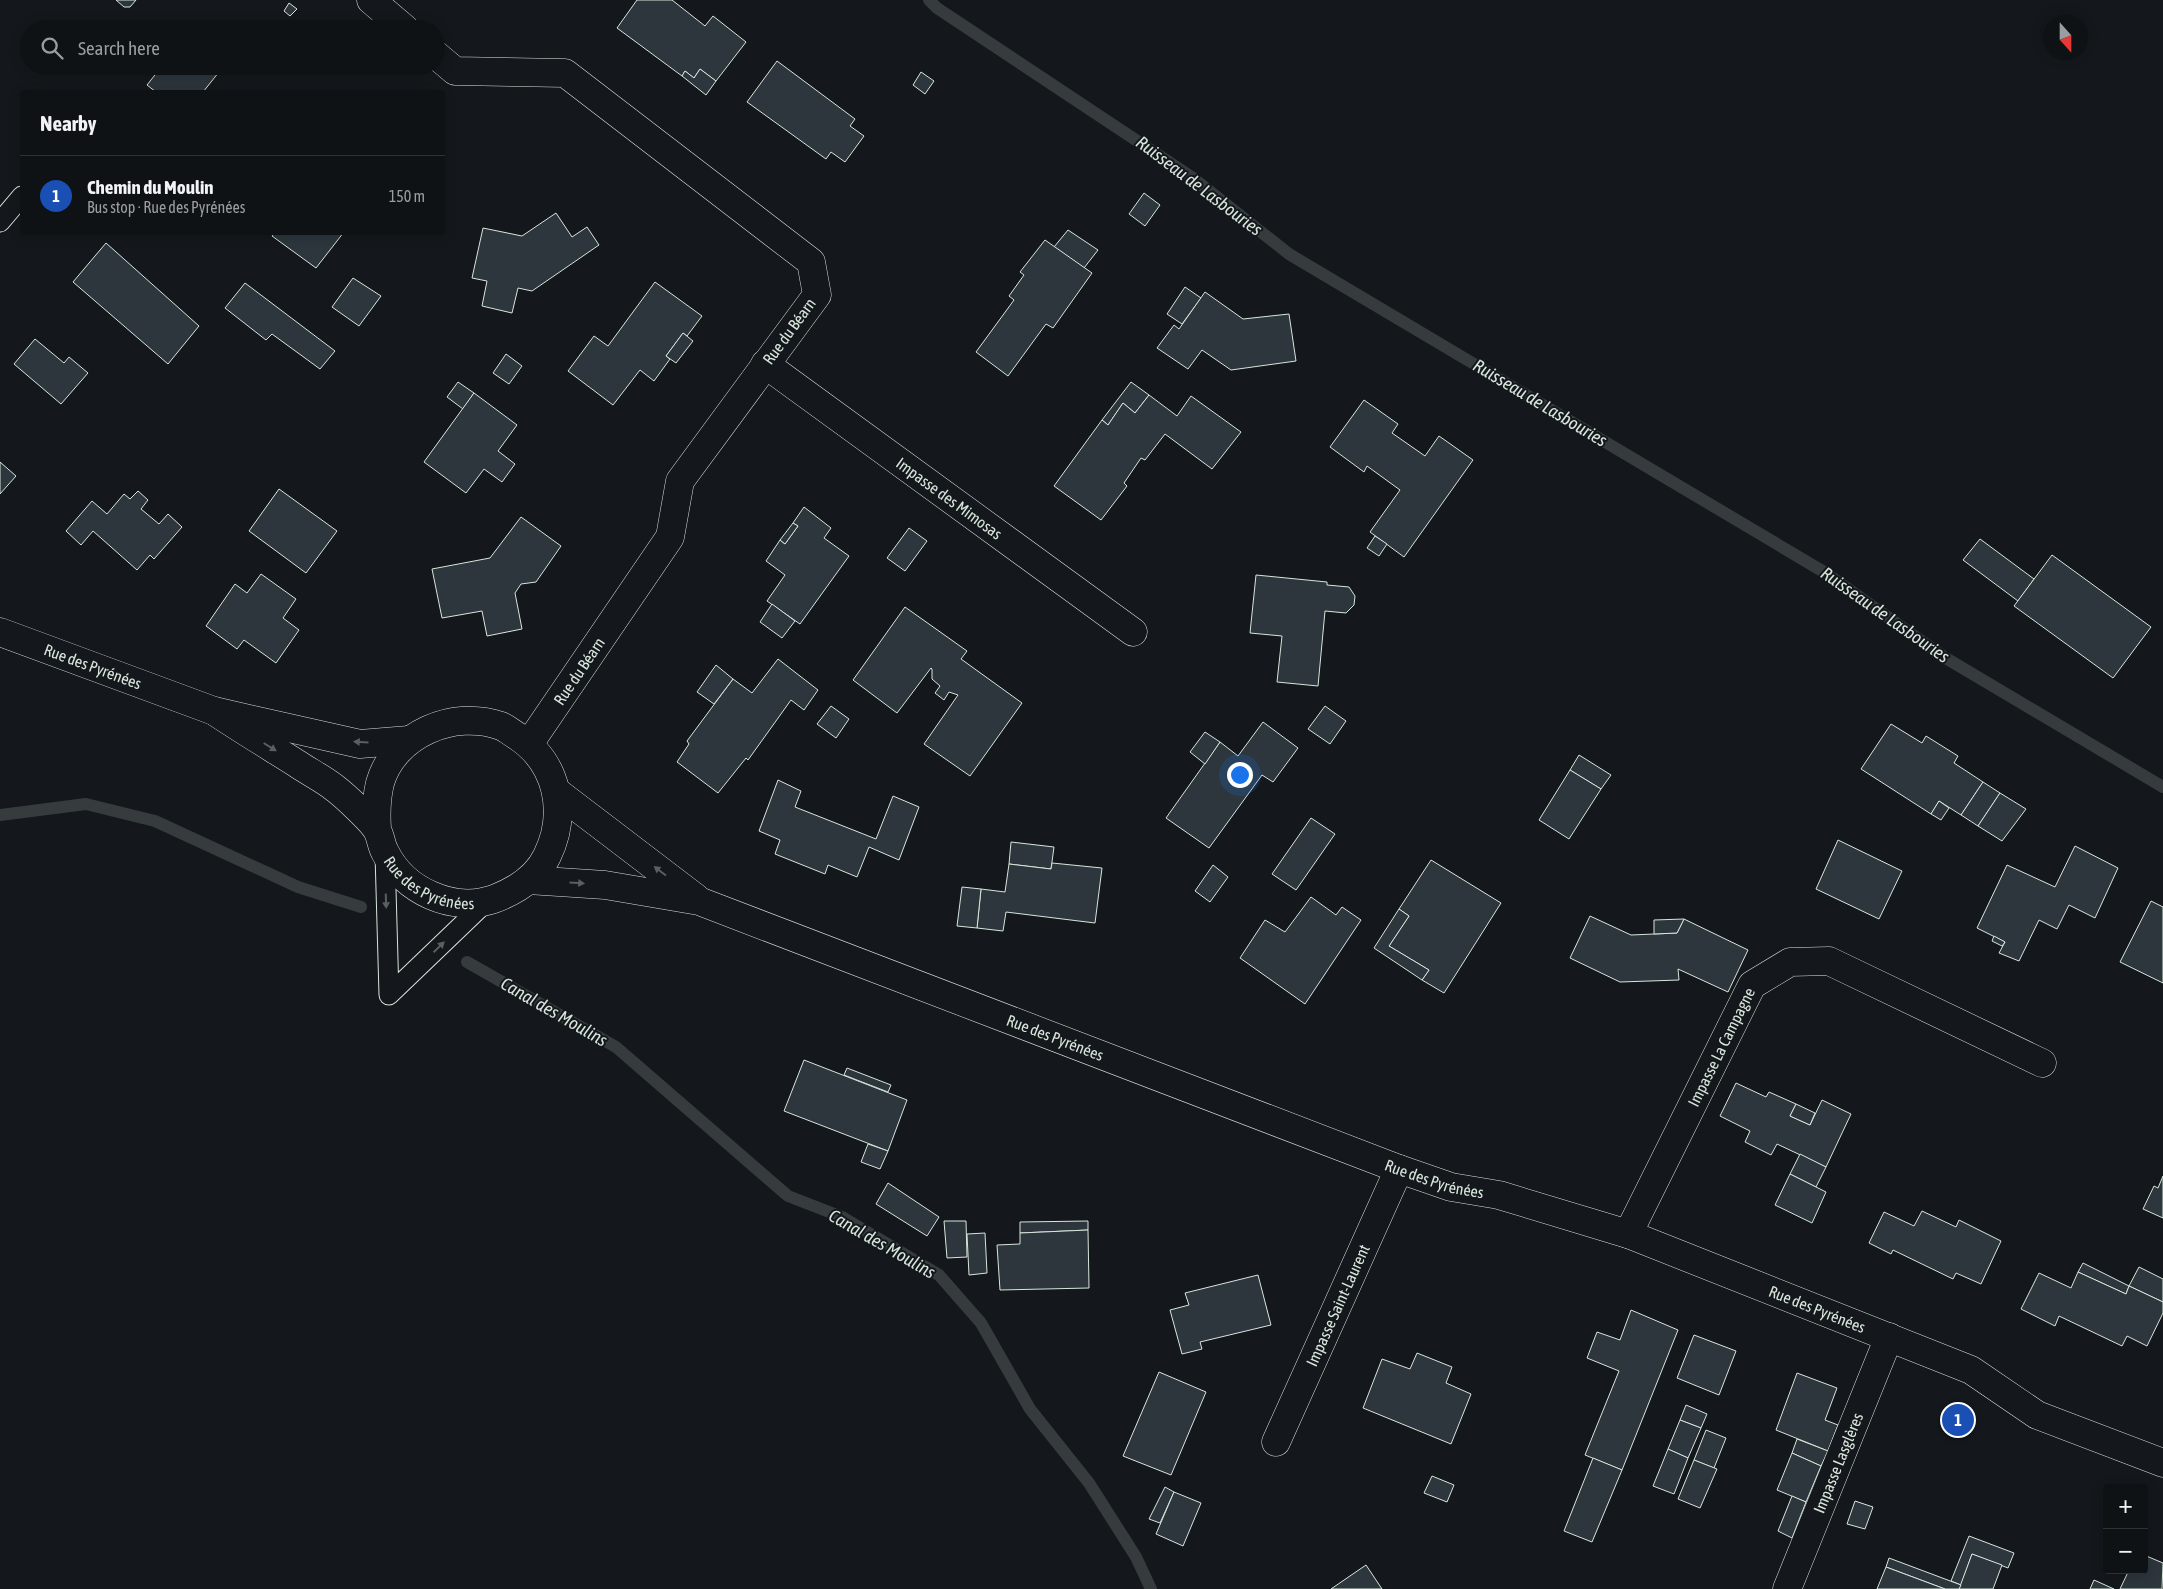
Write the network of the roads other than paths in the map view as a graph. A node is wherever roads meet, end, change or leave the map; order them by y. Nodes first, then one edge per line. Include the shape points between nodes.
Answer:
1 (371, 0) edge
2 (394, 20) edge
3 (445, 62) edge
4 (20, 198) edge
5 (0, 222) edge
6 (765, 364) junction
7 (0, 632) edge
8 (1133, 632) dead end
9 (214, 711) junction
10 (409, 740) junction
11 (529, 744) junction
12 (557, 792) junction
13 (381, 841) junction
14 (528, 880) junction
15 (699, 901) junction
16 (486, 902) junction
17 (2042, 1063) dead end
18 (1399, 1169) junction
19 (1628, 1234) junction
20 (1889, 1337) junction
21 (1276, 1442) dead end
22 (2163, 1464) edge
23 (1787, 1589) edge

1 - 2 main road
3 - 6 main road, Rue du Béarn via 456,71 565,73 811,262 817,295
4 - 5 lane
6 - 8 main road, Impasse des Mimosas
6 - 11 main road, Rue du Béarn via 680,481 670,537
7 - 9 main road, Rue des Pyrénées
10 -> 9 main road, Rue des Pyrénées via 360,744
9 -> 13 main road, Rue des Pyrénées via 336,788
10 - 11 main road via 437,725 470,720 501,726
10 - 13 main road via 392,759 381,781 376,805
11 - 12 main road via 547,766
12 - 14 main road via 559,816 555,840 544,862
15 -> 12 main road, Rue des Pyrénées
13 - 16 main road, Rue des Pyrénées via 398,872 410,883 438,899
13 -> 16 lane via 389,995
14 -> 15 main road, Rue des Pyrénées via 605,886
14 - 16 main road, Rue des Pyrénées via 509,894
15 - 18 main road, Rue des Pyrénées
17 - 19 main road, Impasse La Campagne via 1829,961 1790,962 1752,985
18 - 19 main road, Rue des Pyrénées via 1451,1187 1499,1195
18 - 21 main road, Impasse Saint-Laurent
19 - 20 main road, Rue des Pyrénées
20 - 22 main road, Rue des Pyrénées via 1971,1370 2037,1415
20 - 23 main road, Impasse Lasglères

